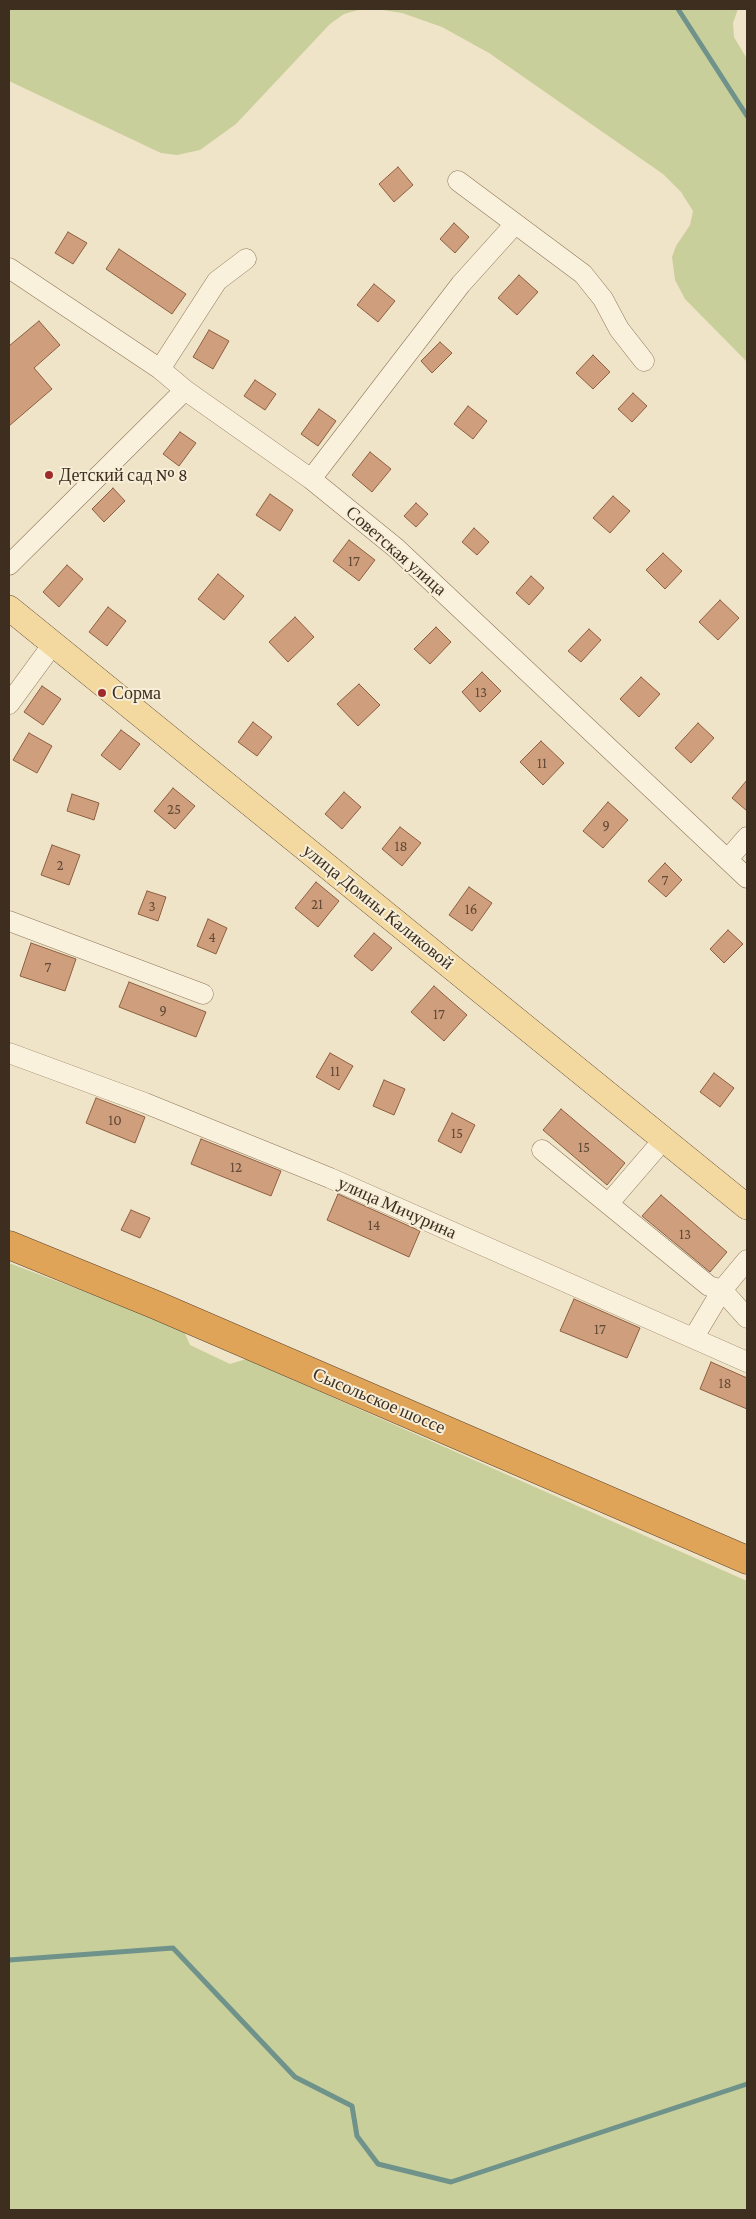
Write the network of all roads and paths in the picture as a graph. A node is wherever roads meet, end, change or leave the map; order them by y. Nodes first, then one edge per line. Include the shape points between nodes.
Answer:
1 (458, 181) dead end
2 (515, 224) junction
3 (246, 260) dead end
4 (9, 268) edge
5 (644, 361) dead end
6 (160, 369) junction
7 (185, 390) junction
8 (311, 479) junction
9 (9, 565) edge
10 (9, 608) edge
11 (53, 644) junction
12 (9, 704) edge
13 (747, 836) edge
14 (728, 859) junction
15 (747, 878) edge
16 (9, 921) edge
17 (203, 994) dead end
18 (9, 1053) edge
19 (664, 1139) junction
20 (542, 1150) dead end
21 (745, 1200) edge
22 (608, 1204) junction
23 (9, 1245) edge
24 (747, 1260) edge
25 (722, 1290) junction
26 (747, 1318) edge
27 (694, 1337) junction
28 (747, 1362) edge
29 (747, 1560) edge

1 - 2 street
2 - 5 street via 583,274
2 - 8 street via 461,284
3 - 6 street via 217,281
4 - 6 street, Советская улица
6 - 7 street, Советская улица
7 - 8 street, Советская улица
7 - 9 street
8 - 14 street, Советская улица via 396,548
10 - 11 main road, улица Домны Каликовой
11 - 12 street
11 - 19 main road, улица Домны Каликовой
13 - 14 street
14 - 15 street, Советская улица
16 - 17 street
18 - 27 street, улица Мичурина via 145,1103 330,1178
19 - 21 main road, улица Домны Каликовой
19 - 22 street
20 - 22 street
22 - 25 street via 709,1286
23 - 29 highway, Сысольское шоссе via 156,1305
24 - 25 street
25 - 26 street
25 - 27 street
27 - 28 street, улица Мичурина

